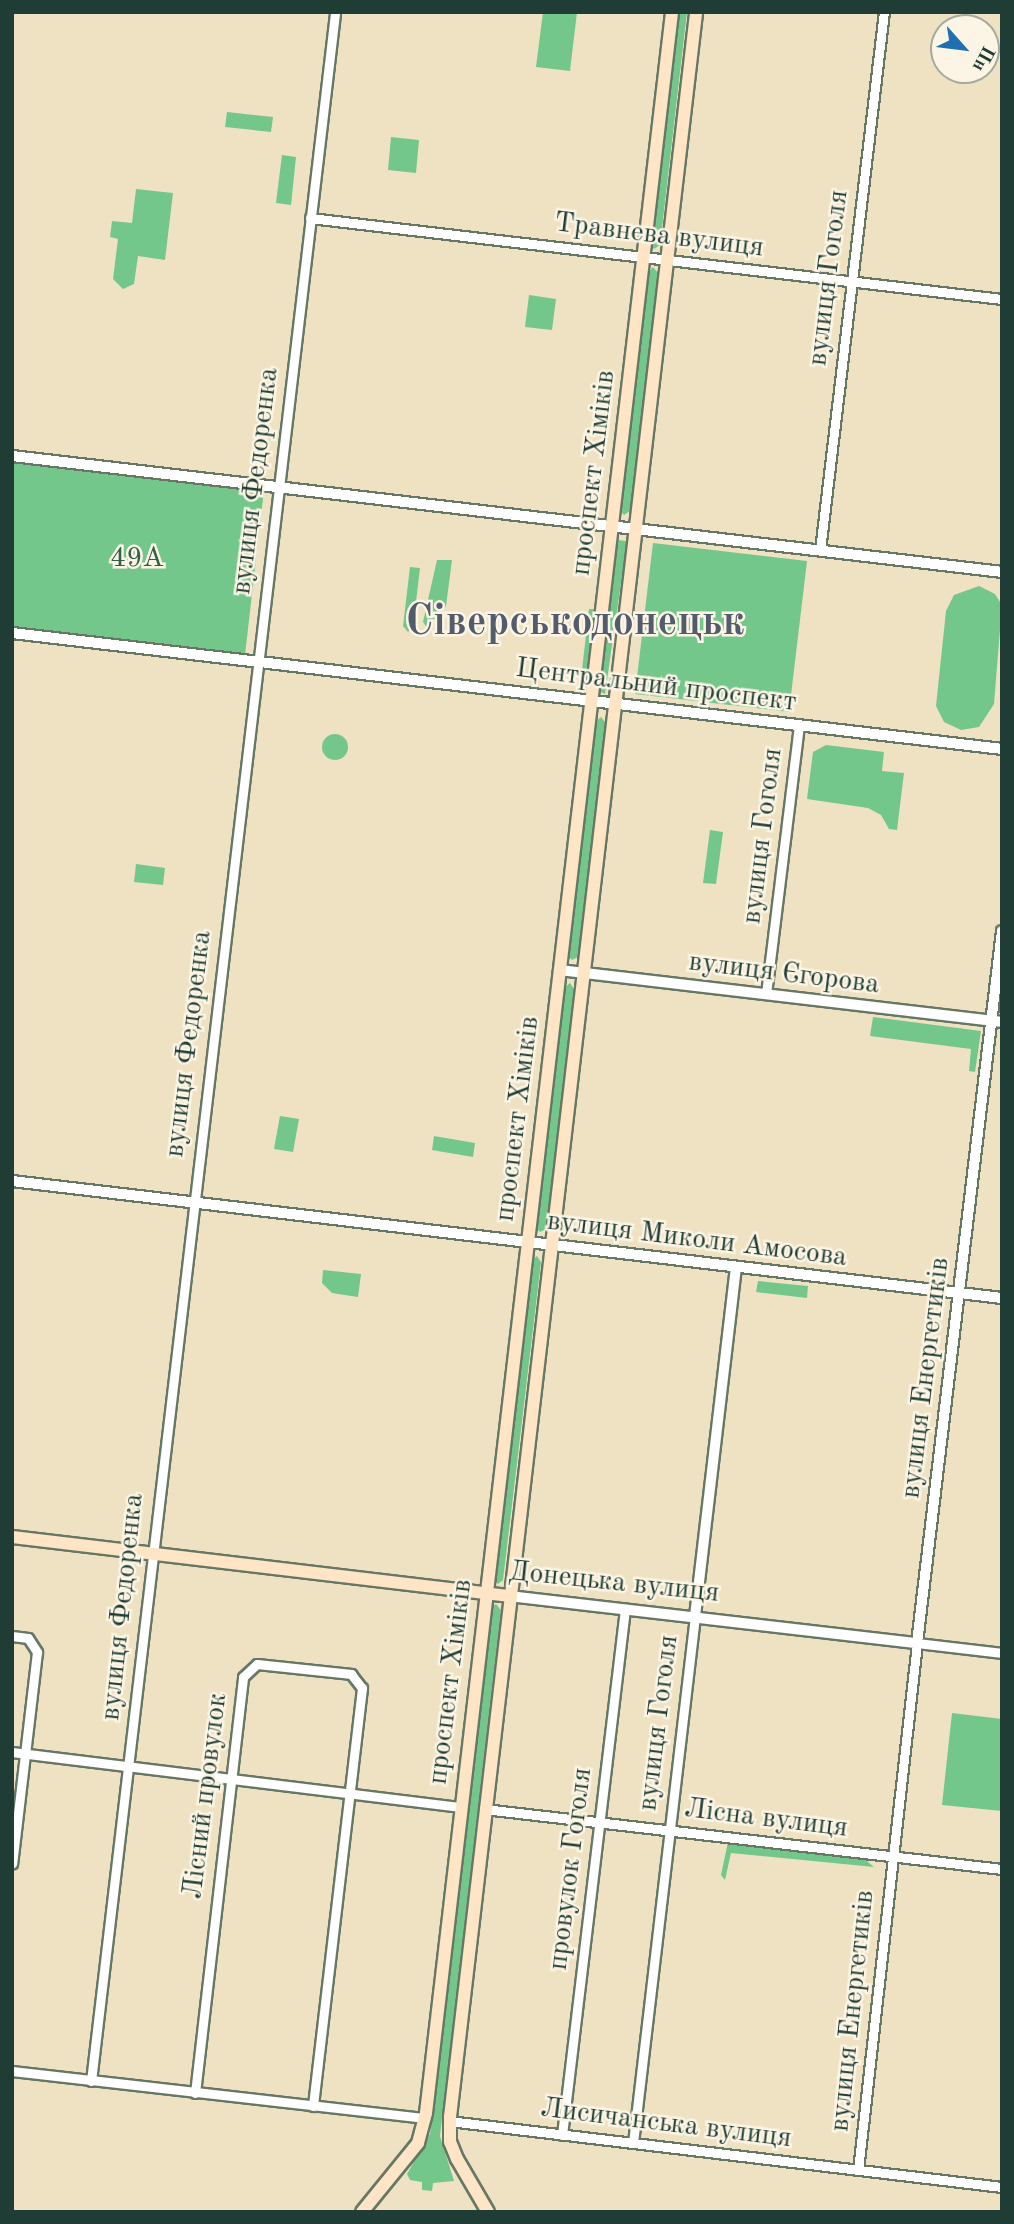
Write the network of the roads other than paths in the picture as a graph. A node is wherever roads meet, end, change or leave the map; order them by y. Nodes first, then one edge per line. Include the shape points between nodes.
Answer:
1 (335, 12) edge
2 (672, 12) edge
3 (696, 12) edge
4 (884, 12) edge
5 (310, 218) junction
6 (643, 257) junction
7 (666, 260) junction
8 (852, 281) junction
9 (1002, 299) edge
10 (12, 456) edge
11 (278, 487) junction
12 (612, 525) junction
13 (635, 528) junction
14 (820, 550) junction
15 (1002, 572) edge
16 (12, 633) edge
17 (257, 662) junction
18 (592, 701) junction
19 (615, 704) junction
20 (799, 725) junction
21 (1002, 749) edge
22 (1002, 931) edge
23 (560, 970) junction
24 (583, 973) junction
25 (766, 994) junction
26 (996, 1022) edge
27 (12, 1181) edge
28 (193, 1203) junction
29 (528, 1243) junction
30 (551, 1245) junction
31 (736, 1267) junction
32 (959, 1293) junction
33 (1002, 1298) edge
34 (12, 1537) edge
35 (151, 1554) junction
36 (487, 1593) junction
37 (509, 1596) junction
38 (625, 1609) junction
39 (695, 1616) junction
40 (12, 1636) edge
41 (917, 1643) junction
42 (1002, 1653) edge
43 (12, 1752) edge
44 (26, 1753) junction
45 (128, 1765) junction
46 (230, 1778) junction
47 (349, 1793) junction
48 (461, 1807) junction
49 (484, 1809) junction
50 (599, 1822) junction
51 (669, 1830) junction
52 (894, 1857) junction
53 (12, 1864) edge
54 (1002, 1869) edge
55 (12, 2071) edge
56 (91, 2081) junction
57 (195, 2092) junction
58 (313, 2106) junction
59 (425, 2118) junction
60 (449, 2121) junction
61 (562, 2135) junction
62 (633, 2143) junction
63 (858, 2170) junction
64 (1002, 2187) edge
65 (362, 2212) edge
66 (488, 2212) edge

1 - 5 street, вулиця Федоренка
2 - 6 main road, проспект Хіміків
3 - 7 main road, проспект Хіміків
4 - 8 street, вулиця Гоголя
5 - 6 street, Травнева вулиця
5 - 11 street, вулиця Федоренка
6 - 7 street, Травнева вулиця
6 - 12 main road, проспект Хіміків
7 - 8 street, Травнева вулиця
7 - 13 main road, проспект Хіміків
8 - 9 street, Травнева вулиця
8 - 14 street, вулиця Гоголя
10 - 11 street
11 - 12 street
11 - 17 street, вулиця Федоренка
12 - 13 street
12 - 18 main road, проспект Хіміків
13 - 14 street
13 - 19 main road, проспект Хіміків
14 - 15 street
16 - 17 street, Центральний проспект
17 - 18 street, Центральний проспект
17 - 28 street, вулиця Федоренка
18 - 19 street, Центральний проспект
18 - 23 main road, проспект Хіміків
19 - 20 street, Центральний проспект
19 - 24 main road, проспект Хіміків
20 - 21 street, Центральний проспект
20 - 25 street, вулиця Гоголя
22 - 26 street, вулиця Енергетиків
23 - 24 street, вулиця Єгорова
23 - 29 main road, проспект Хіміків
24 - 25 street, вулиця Єгорова
24 - 30 main road, проспект Хіміків
25 - 26 street, вулиця Єгорова
26 - 32 street, вулиця Енергетиків
27 - 28 street, вулиця Миколи Амосова
28 - 29 street, вулиця Миколи Амосова
28 - 35 street, вулиця Федоренка
29 - 30 street, вулиця Миколи Амосова
29 - 36 main road, проспект Хіміків
30 - 31 street, вулиця Миколи Амосова
30 - 37 main road, проспект Хіміків
31 - 32 street, вулиця Миколи Амосова
31 - 39 street, вулиця Гоголя
32 - 33 street, вулиця Миколи Амосова
32 - 41 street, вулиця Енергетиків
34 - 35 main road, Донецька вулиця
35 - 36 main road, Донецька вулиця
35 - 45 street, вулиця Федоренка
36 - 37 main road, Донецька вулиця
36 - 48 main road, проспект Хіміків
37 - 38 street, Донецька вулиця
37 - 49 main road, проспект Хіміків
38 - 39 street, Донецька вулиця
38 - 50 street, провулок Гоголя
39 - 41 street, Донецька вулиця
39 - 51 street, вулиця Гоголя
40 - 44 street via 28,1638 37,1652
41 - 42 street, Донецька вулиця
41 - 52 street, вулиця Енергетиків
43 - 44 street
44 - 45 street
44 - 53 street
45 - 46 street
45 - 56 street, вулиця Федоренка
46 - 47 street
46 - 47 street, Лісний провулок via 243,1677 257,1664 351,1674 362,1688
46 - 57 street, Лісний провулок
47 - 48 street
47 - 58 street, Лісний провулок
48 - 59 main road, проспект Хіміків
49 - 50 street, Лісна вулиця
49 - 60 main road, проспект Хіміків
50 - 51 street, Лісна вулиця
50 - 61 street, провулок Гоголя
51 - 52 street, Лісна вулиця
51 - 62 street, вулиця Гоголя
52 - 54 street, Лісна вулиця
52 - 63 street, вулиця Енергетиків
55 - 56 street
56 - 57 street
57 - 58 street
58 - 59 street
59 - 65 main road, проспект Хіміків via 418,2143
60 - 61 street, Лисичанська вулиця
60 - 66 main road, проспект Хіміків via 457,2159
61 - 62 street, Лисичанська вулиця
62 - 63 street, Лисичанська вулиця
63 - 64 street, Лисичанська вулиця

